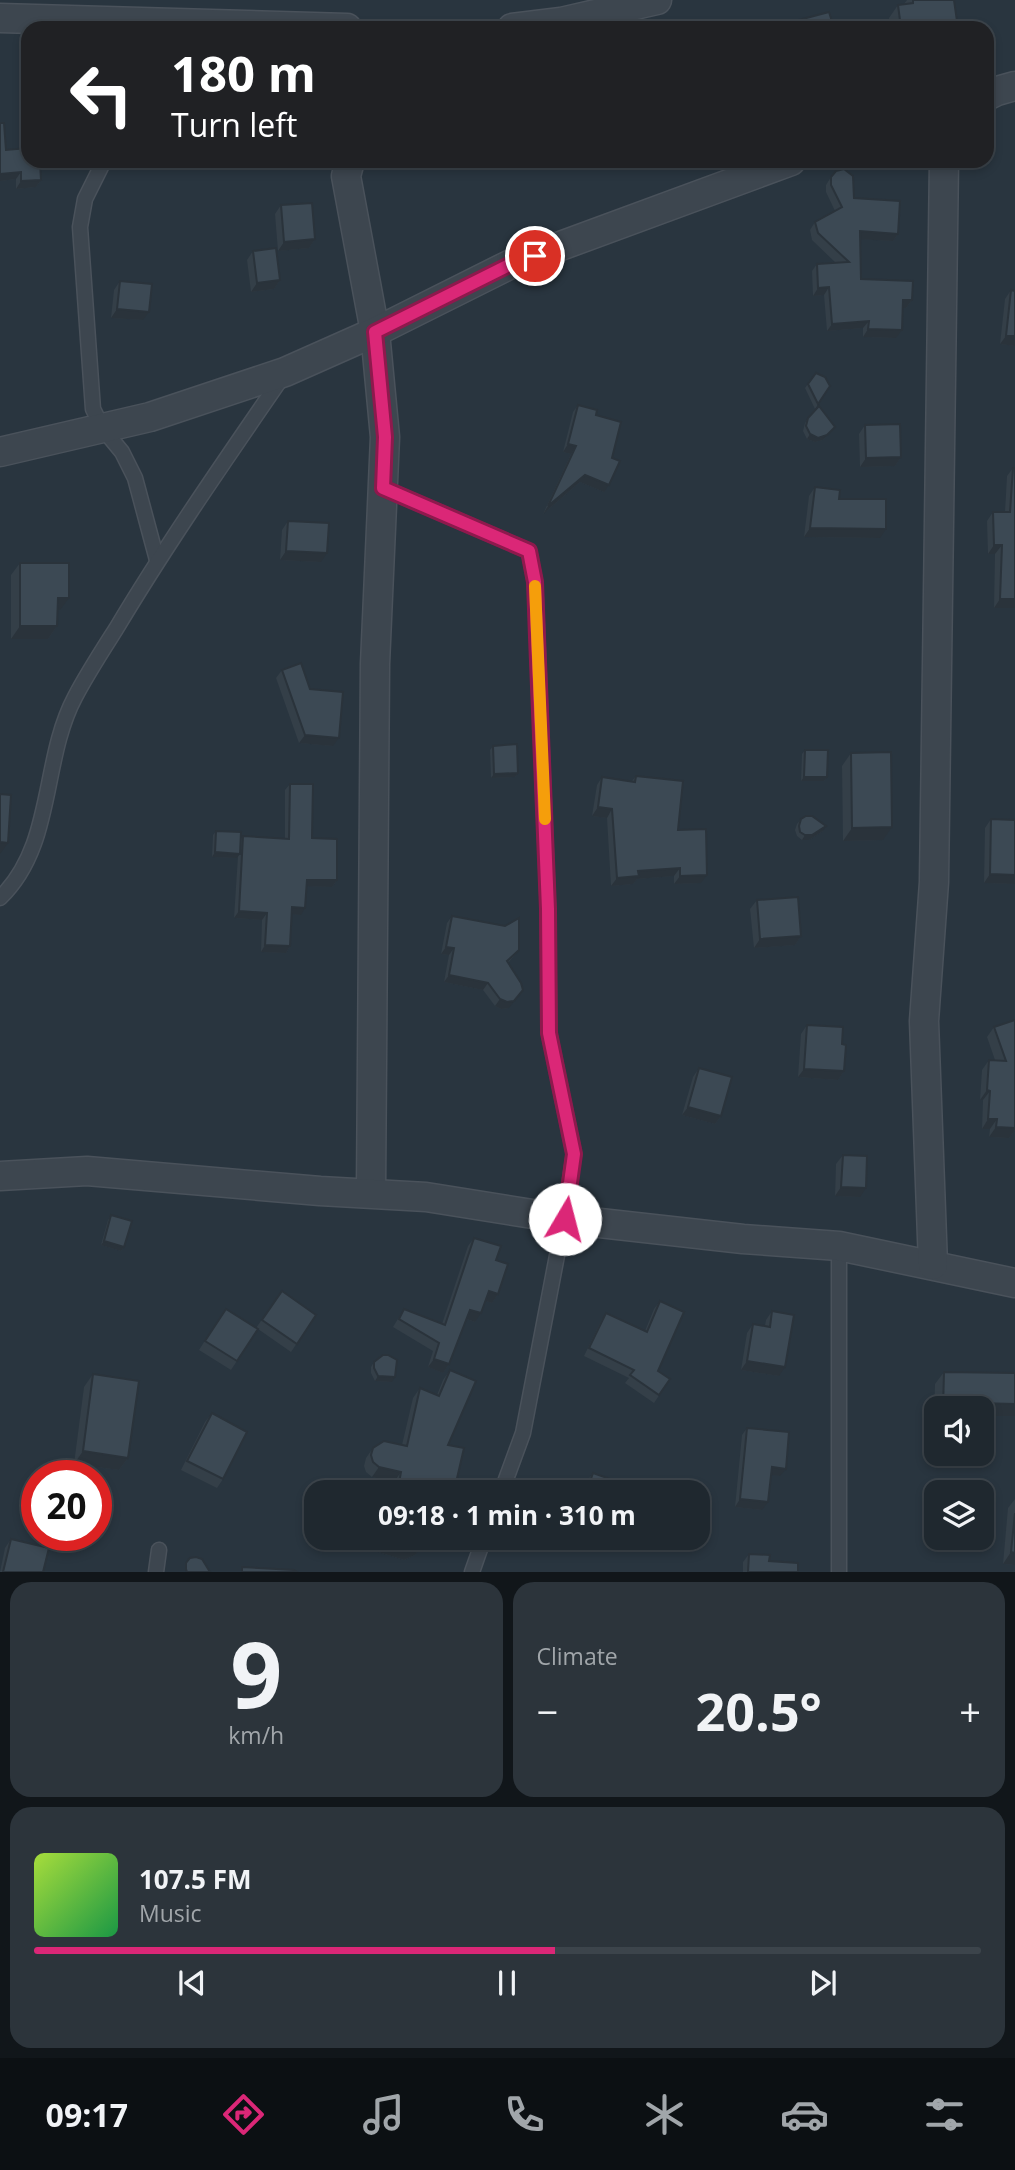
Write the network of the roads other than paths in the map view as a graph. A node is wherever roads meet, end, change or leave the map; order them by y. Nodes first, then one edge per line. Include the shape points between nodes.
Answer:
1 (657, 0) edge
2 (163, 17) edge
3 (0, 18) edge
4 (230, 21) edge
5 (566, 21) edge
6 (1015, 86) edge
7 (994, 92) edge
8 (101, 168) edge
9 (348, 168) edge
10 (772, 168) edge
11 (943, 168) edge
12 (375, 332) junction
13 (285, 372) junction
14 (103, 429) junction
15 (0, 452) edge
16 (383, 488) junction
17 (157, 560) junction
18 (0, 898) edge
19 (0, 1176) edge
20 (371, 1192) junction
21 (565, 1219) junction
22 (839, 1246) junction
23 (933, 1265) junction
24 (1015, 1283) edge
25 (506, 1480) edge
26 (159, 1550) dead end
27 (480, 1550) edge
28 (156, 1572) edge
29 (472, 1572) edge
30 (839, 1572) edge

1 - 5 street
2 - 3 street
2 - 4 street
6 - 7 street
8 - 14 lane via 85,200 80,227 93,409
9 - 12 street
10 - 12 street via 509,265
11 - 23 street via 934,882 924,1021
12 - 13 street
12 - 16 street via 385,437
13 - 14 street
13 - 17 lane
14 - 15 street
14 - 17 lane via 135,478
16 - 20 street via 375,664
16 - 21 lane via 529,551 535,582 549,1033 574,1154
17 - 18 lane via 71,706 38,834 26,865
19 - 20 street via 87,1171
20 - 21 street
21 - 22 street
21 - 25 lane via 523,1433
22 - 23 street
22 - 30 lane
23 - 24 street
26 - 28 lane
27 - 29 lane

